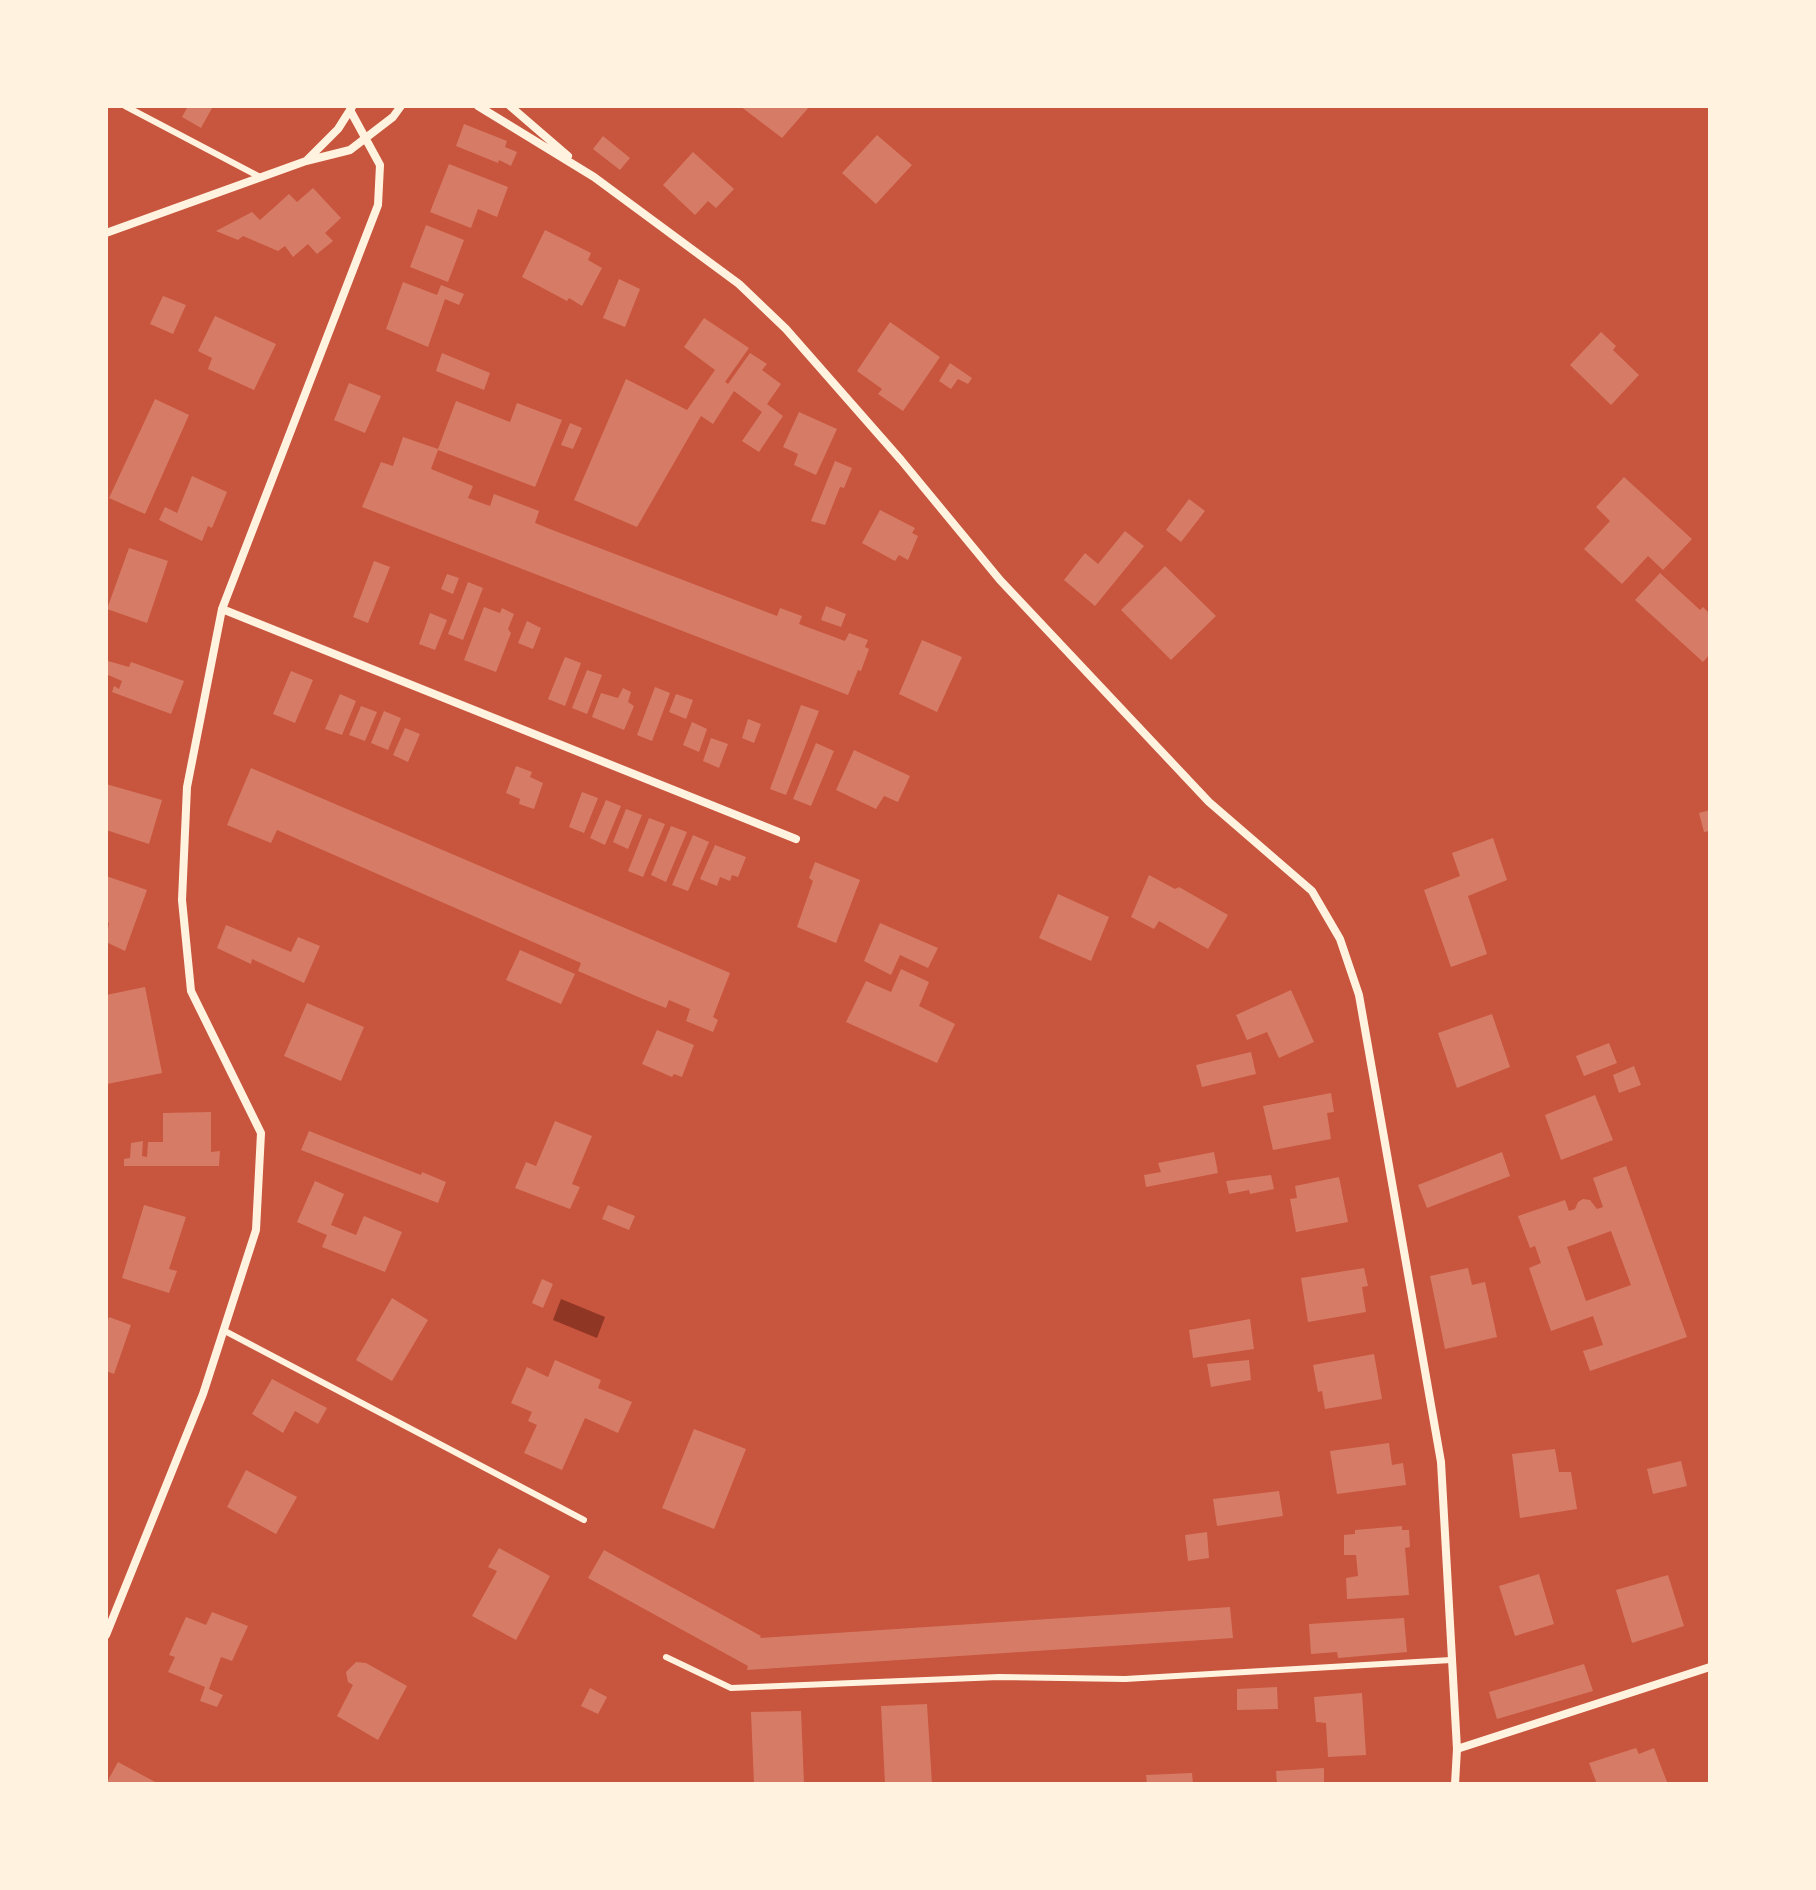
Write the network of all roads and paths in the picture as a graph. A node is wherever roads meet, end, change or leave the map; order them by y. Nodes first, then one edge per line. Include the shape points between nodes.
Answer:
1 (125, 106) edge
2 (401, 106) edge
3 (478, 106) edge
4 (510, 106) edge
5 (351, 108) edge
6 (367, 137) junction
7 (306, 161) junction
8 (260, 177) junction
9 (594, 177) junction
10 (106, 233) edge
11 (222, 609) junction
12 (796, 839) dead end
13 (223, 1330) junction
14 (584, 1520) dead end
15 (106, 1635) edge
16 (666, 1657) dead end
17 (1451, 1660) junction
18 (1710, 1667) edge
19 (1457, 1749) junction
20 (1455, 1784) edge

1 - 8 lane
2 - 6 street
3 - 9 street
4 - 9 street
5 - 6 street
5 - 7 street
6 - 7 street via 350,150
6 - 11 street via 380,165 378,205
7 - 8 street
8 - 10 street
9 - 17 street via 739,284 786,329 1000,580 1209,802 1312,891 1340,939 1359,995 1441,1462
11 - 12 street
11 - 13 street via 187,787 182,900 191,991 261,1133 256,1230
13 - 14 lane
13 - 15 street via 203,1394
16 - 17 lane via 731,1688 999,1677 1125,1679
17 - 19 street
18 - 19 street
19 - 20 street

